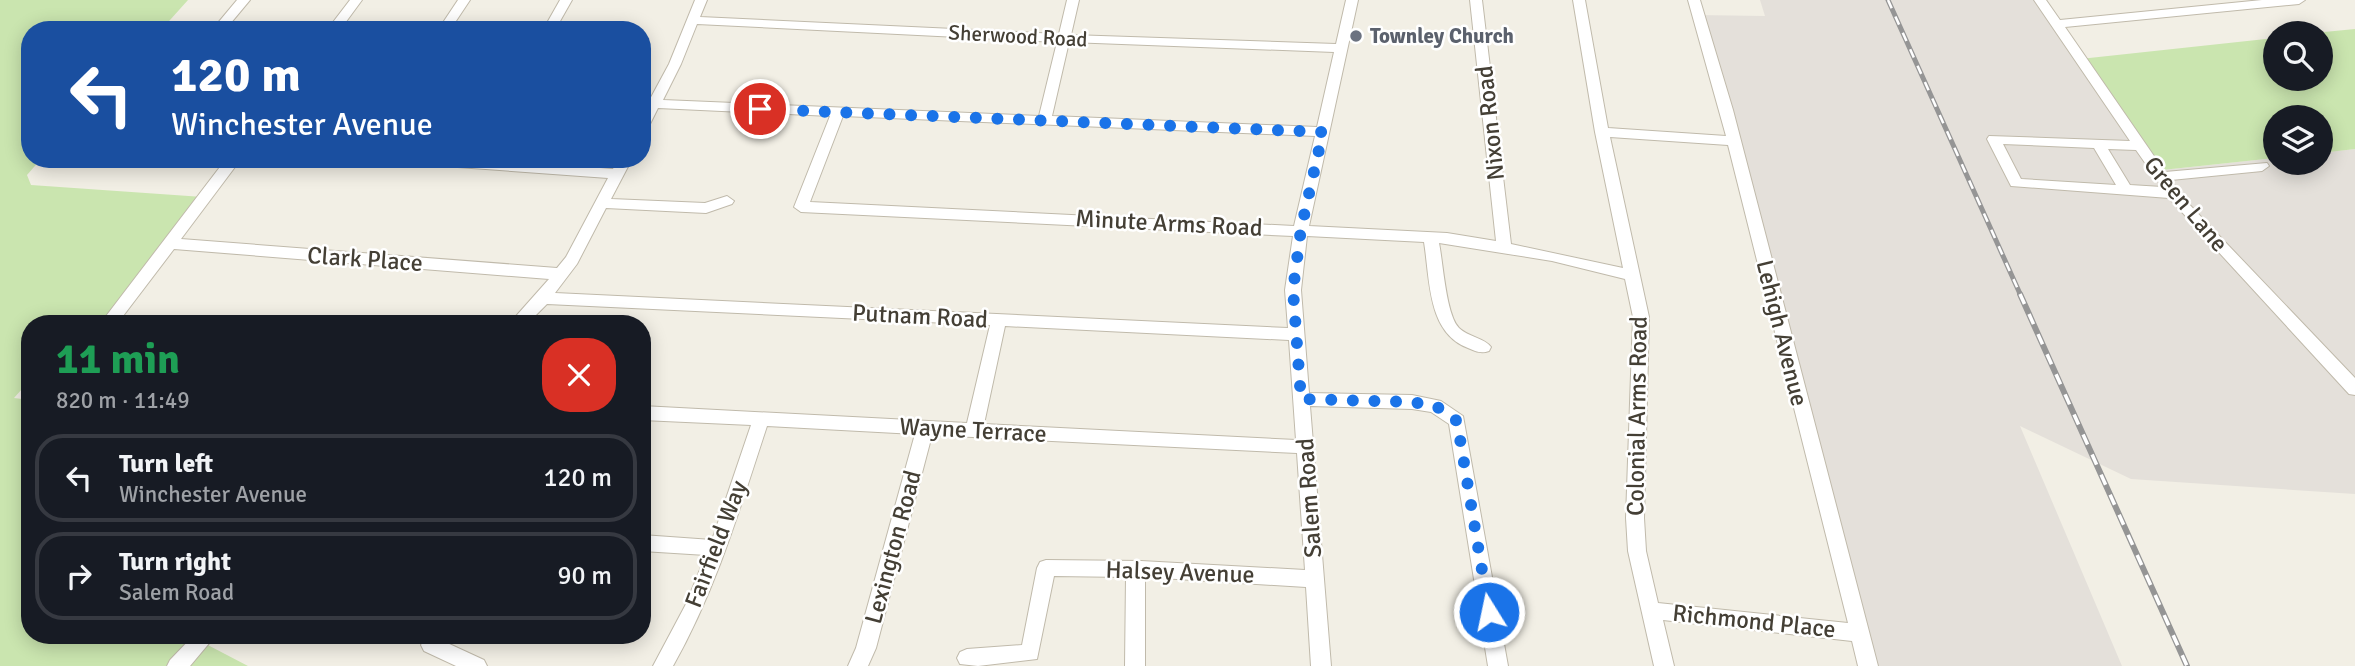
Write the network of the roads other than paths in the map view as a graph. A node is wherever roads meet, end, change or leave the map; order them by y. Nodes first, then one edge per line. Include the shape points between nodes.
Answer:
1 (244, 0) edge
2 (356, 0) edge
3 (464, 0) edge
4 (566, 0) edge
5 (701, 0) edge
6 (1073, 0) edge
7 (1352, 0) edge
8 (1476, 0) edge
9 (1579, 0) edge
10 (1694, 0) edge
11 (2040, 0) edge
12 (2299, 0) edge
13 (693, 20) junction
14 (226, 21) edge
15 (340, 21) edge
16 (450, 21) edge
17 (554, 21) edge
18 (2056, 24) junction
19 (1062, 38) junction
20 (1342, 48) junction
21 (654, 104) junction
22 (651, 110) edge
23 (838, 112) junction
24 (1044, 122) junction
25 (1323, 132) junction
26 (1602, 132) junction
27 (1734, 141) junction
28 (2098, 144) junction
29 (2139, 146) junction
30 (2262, 166) dead end
31 (227, 168) edge
32 (552, 168) edge
33 (620, 168) edge
34 (617, 174) junction
35 (2160, 177) junction
36 (2126, 190) junction
37 (2172, 193) junction
38 (727, 201) dead end
39 (602, 203) junction
40 (1301, 229) junction
41 (1431, 237) junction
42 (169, 243) junction
43 (1504, 247) junction
44 (561, 274) junction
45 (1634, 276) junction
46 (543, 298) junction
47 (115, 315) edge
48 (526, 315) edge
49 (999, 320) junction
50 (1296, 334) junction
51 (1483, 347) dead end
52 (2355, 389) edge
53 (1301, 399) junction
54 (651, 413) edge
55 (761, 419) junction
56 (925, 428) junction
57 (974, 430) junction
58 (1305, 447) junction
59 (651, 544) edge
60 (718, 548) junction
61 (1141, 569) junction
62 (1315, 579) junction
63 (1648, 610) junction
64 (1859, 633) junction
65 (198, 644) edge
66 (432, 644) edge
67 (967, 658) dead end
68 (177, 666) edge
69 (477, 666) edge
70 (663, 666) edge
71 (858, 666) edge
72 (1135, 666) edge
73 (1321, 666) edge
74 (1498, 666) edge
75 (1664, 666) edge
76 (1868, 666) edge

1 - 14 street
2 - 15 street
3 - 16 street
4 - 17 street
5 - 13 street
6 - 19 street
7 - 20 street, Salem Road
8 - 43 street, Nixon Road
9 - 26 street, Colonial Arms Road
10 - 27 street, Lehigh Avenue
11 - 18 street, Green Lane
12 - 18 street
13 - 19 street, Sherwood Road
13 - 21 street
18 - 29 street, Green Lane
19 - 20 street, Sherwood Road
19 - 24 street
20 - 25 street, Salem Road
21 - 22 street
21 - 23 street
23 - 24 street
23 - 40 street, Minute Arms Road via 801,207
24 - 25 street
25 - 40 street, Salem Road
26 - 27 street
26 - 45 street, Colonial Arms Road
27 - 64 street, Lehigh Avenue
28 - 29 street
28 - 36 street
28 - 36 street via 1994,139 2016,183
29 - 35 street, Green Lane
30 - 35 street
31 - 42 street
32 - 34 street
33 - 34 street
34 - 39 street
35 - 37 street, Green Lane
36 - 37 street
37 - 52 street, Green Lane
38 - 39 street via 706,208
39 - 44 street
40 - 41 street, Minute Arms Road
40 - 50 street, Salem Road via 1293,290
41 - 43 street, Minute Arms Road
41 - 51 street via 1445,320 1450,330
42 - 44 street, Clark Place
42 - 47 street
43 - 45 street, Minute Arms Road
44 - 46 street
45 - 63 street, Colonial Arms Road via 1641,317 1635,518
46 - 48 street
46 - 49 street, Putnam Road
49 - 50 street, Putnam Road
49 - 57 street
50 - 53 street, Salem Road
53 - 58 street, Salem Road
53 - 74 street via 1412,402 1436,406 1457,421
54 - 55 street, Wayne Terrace
55 - 56 street, Wayne Terrace
55 - 60 street, Fairfield Way
56 - 57 street, Wayne Terrace
56 - 71 street, Lexington Road
57 - 58 street, Wayne Terrace
58 - 62 street, Salem Road
59 - 60 street
60 - 70 street, Fairfield Way via 680,639
61 - 62 street, Halsey Avenue
61 - 67 street, Halsey Avenue via 1046,568 1030,653
61 - 72 street via 1135,575
62 - 73 street, Salem Road
63 - 64 street, Richmond Place
63 - 75 street, Colonial Arms Road
64 - 76 street, Lehigh Avenue
65 - 68 street
66 - 69 street

